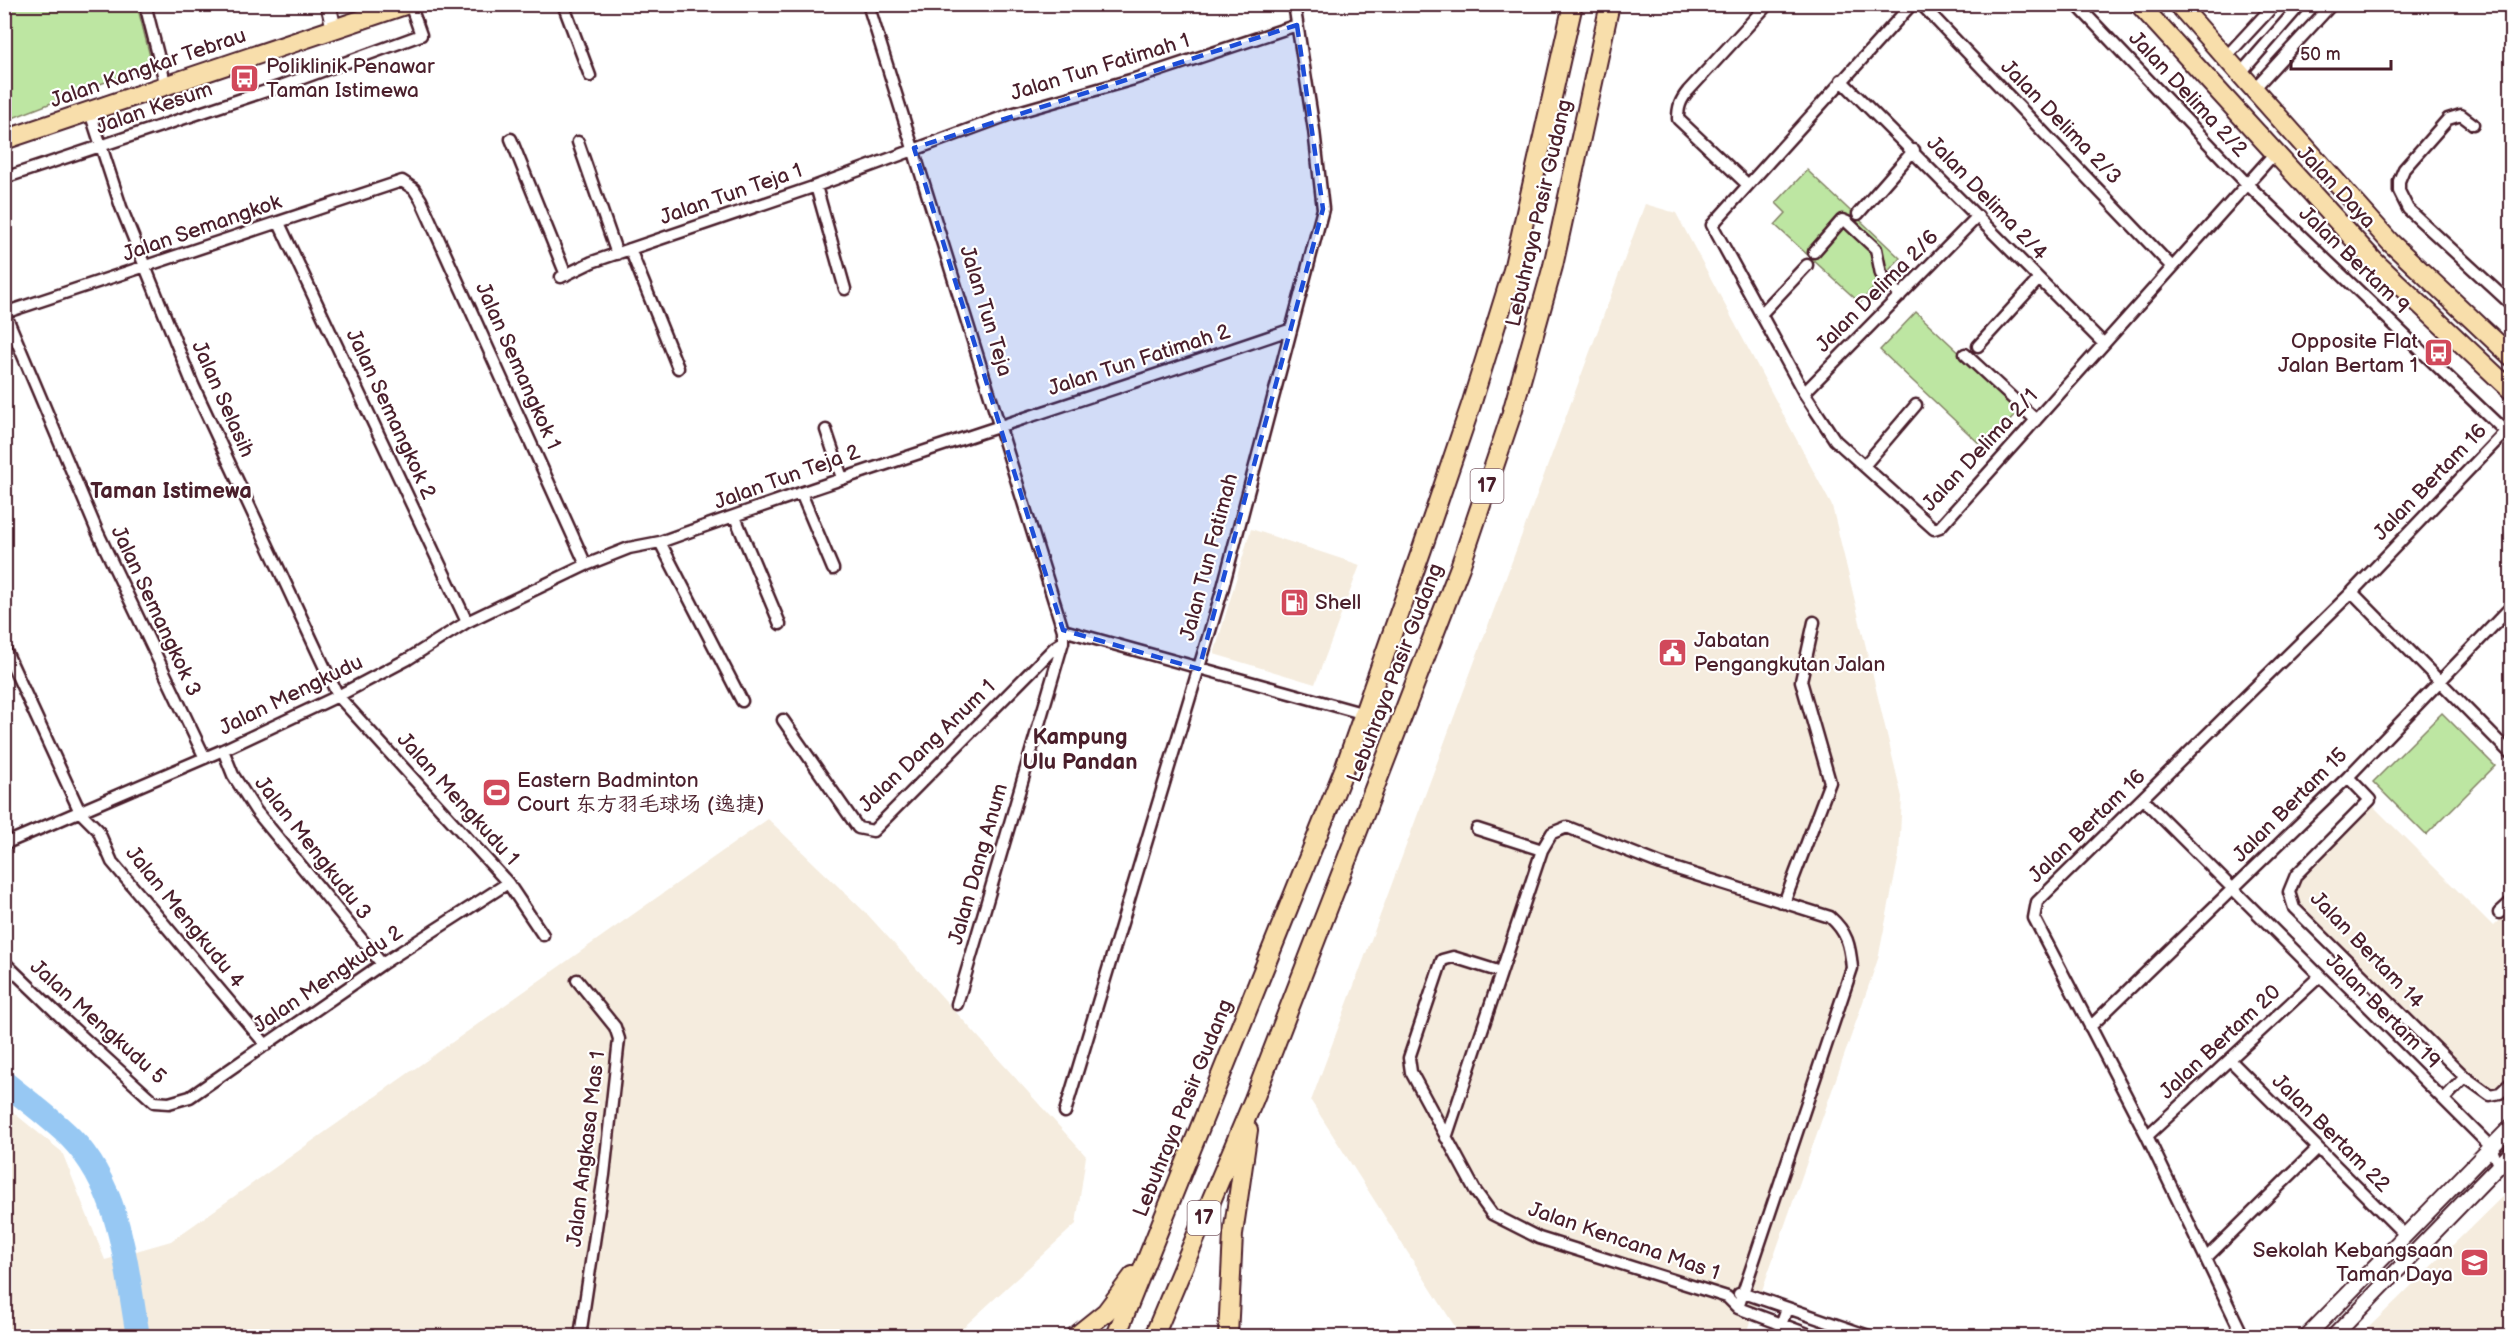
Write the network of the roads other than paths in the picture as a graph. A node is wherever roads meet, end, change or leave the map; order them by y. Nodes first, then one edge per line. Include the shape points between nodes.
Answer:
1 (145, 4) edge
2 (328, 4) edge
3 (409, 4) edge
4 (563, 4) edge
5 (868, 4) edge
6 (1294, 4) edge
7 (1573, 4) edge
8 (1610, 4) edge
9 (1768, 4) edge
10 (1911, 4) edge
11 (1921, 4) edge
12 (2076, 4) edge
13 (2139, 4) edge
14 (2178, 4) edge
15 (2275, 4) edge
16 (2301, 4) edge
17 (2332, 4) edge
18 (1297, 25) junction
19 (334, 29) junction
20 (2224, 59) junction
21 (2239, 75) junction
22 (590, 76) dead end
23 (1841, 80) junction
24 (166, 86) junction
25 (2252, 91) junction
26 (90, 112) junction
27 (2473, 124) dead end
28 (511, 139) dead end
29 (4, 140) edge
30 (578, 142) dead end
31 (101, 147) junction
32 (914, 148) junction
33 (1914, 150) junction
34 (2274, 154) junction
35 (4, 178) edge
36 (1747, 184) junction
37 (2247, 184) junction
38 (410, 186) joint
39 (816, 186) junction
40 (1858, 214) dead end
41 (1978, 216) junction
42 (279, 223) junction
43 (630, 249) junction
44 (1814, 252) dead end
45 (617, 254) junction
46 (1807, 265) dead end
47 (2172, 267) junction
48 (146, 268) junction
49 (2039, 279) junction
50 (845, 289) dead end
51 (1900, 296) junction
52 (2511, 305) edge
53 (5, 313) edge
54 (1762, 313) junction
55 (1289, 330) junction
56 (2104, 345) junction
57 (1978, 346) dead end
58 (1965, 354) dead end
59 (2511, 357) edge
60 (678, 368) dead end
61 (2511, 391) edge
62 (1804, 393) junction
63 (1916, 405) dead end
64 (2036, 420) junction
65 (1001, 426) junction
66 (825, 430) dead end
67 (2508, 435) edge
68 (1864, 466) junction
69 (842, 478) junction
70 (801, 493) junction
71 (735, 517) junction
72 (660, 542) junction
73 (586, 565) junction
74 (833, 569) dead end
75 (2352, 592) junction
76 (2511, 606) edge
77 (467, 622) junction
78 (1814, 622) dead end
79 (780, 624) dead end
80 (1063, 630) junction
81 (1063, 642) junction
82 (4, 647) edge
83 (1199, 669) junction
84 (2439, 680) junction
85 (338, 696) junction
86 (742, 701) dead end
87 (1365, 714) junction
88 (783, 720) dead end
89 (223, 750) junction
90 (2511, 755) edge
91 (205, 758) junction
92 (2348, 777) junction
93 (2143, 799) junction
94 (80, 812) junction
95 (1477, 829) dead end
96 (4, 844) edge
97 (1542, 850) junction
98 (508, 883) junction
99 (2233, 889) junction
100 (2511, 901) edge
101 (1784, 903) junction
102 (2499, 913) dead end
103 (543, 935) dead end
104 (4, 962) edge
105 (382, 964) junction
106 (1501, 972) junction
107 (2320, 976) junction
108 (577, 980) dead end
109 (957, 1004) dead end
110 (2091, 1027) junction
111 (266, 1045) junction
112 (2230, 1060) junction
113 (2465, 1077) junction
114 (2511, 1082) edge
115 (1254, 1099) junction
116 (2444, 1099) junction
117 (169, 1103) joint
118 (1065, 1112) dead end
119 (2511, 1126) edge
120 (2147, 1136) junction
121 (1446, 1138) junction
122 (2491, 1147) junction
123 (2318, 1148) junction
124 (2511, 1152) edge
125 (2498, 1166) junction
126 (2405, 1235) junction
127 (1148, 1255) junction
128 (2206, 1258) junction
129 (1744, 1293) junction
130 (1727, 1296) junction
131 (1738, 1308) junction
132 (1787, 1308) junction
133 (1781, 1324) junction
134 (580, 1336) edge
135 (1076, 1336) edge
136 (1116, 1336) edge
137 (1154, 1336) edge
138 (1228, 1336) edge
139 (1777, 1336) edge
140 (1812, 1336) edge
141 (1869, 1336) edge
142 (2243, 1336) edge
143 (2307, 1336) edge
144 (2334, 1336) edge

1 - 24 street
2 - 19 street
3 - 19 main road, Jalan Kangkar Tebrau
3 - 31 street, Jalan Kesum via 421,35
4 - 22 street
5 - 32 street, Jalan Tun Teja
6 - 18 street, Jalan Tun Fatimah
7 - 87 main road, Lebuhraya Pasir Gudang / 17 via 1513,270
8 - 115 main road, Lebuhraya Pasir Gudang / 17 via 1553,266 1511,416 1460,567
9 - 36 street via 1688,91 1678,111 1678,119
10 - 23 street
11 - 47 street, Jalan Delima 2/3
12 - 37 street, Jalan Delima 2/2
13 - 34 main road, Jalan Daya
14 - 20 main road, Jalan Daya
15 - 20 street
16 - 21 street
17 - 25 street
18 - 32 street, Jalan Tun Fatimah 1
18 - 55 street, Jalan Tun Fatimah via 1323,209
19 - 24 main road, Jalan Kangkar Tebrau
20 - 21 main road, Jalan Daya
21 - 25 main road, Jalan Daya
23 - 33 street, Jalan Delima 2/4
23 - 36 street
24 - 26 main road, Jalan Kangkar Tebrau
25 - 59 main road, Jalan Daya via 2390,242
26 - 29 main road, Jalan Kangkar Tebrau
26 - 31 street, Jalan Selasih
27 - 52 street via 2461,115 2448,119 2403,169 2398,187 2402,202
28 - 45 street, Jalan Tun Teja 1 via 564,276
30 - 45 street
31 - 35 street, Jalan Kesum
31 - 48 street, Jalan Selasih
32 - 39 street, Jalan Tun Teja 1
32 - 65 street, Jalan Tun Teja
33 - 40 street
33 - 41 street, Jalan Delima 2/4
34 - 37 street, Jalan Delima 2/1
34 - 61 main road, Jalan Daya via 2374,261
36 - 54 street, Jalan Delima 2/1 via 1712,225
37 - 47 street, Jalan Delima 2/1
37 - 67 street, Jalan Bertam 9
38 - 42 street, Jalan Semangkok via 398,181
38 - 73 street, Jalan Semangkok 1 via 421,200
39 - 43 street, Jalan Tun Teja 1
39 - 50 street
41 - 49 street, Jalan Delima 2/4
41 - 51 street, Jalan Delima 2/6
42 - 48 street, Jalan Semangkok
42 - 77 street, Jalan Semangkok 2
43 - 45 street, Jalan Tun Teja 1
43 - 60 street
44 - 51 street via 1837,224 1847,222 1876,249 1881,274
46 - 54 street
47 - 56 street, Jalan Delima 2/1
48 - 53 street, Jalan Semangkok
48 - 85 street, Jalan Selasih via 193,385
49 - 56 street, Jalan Delima 2/4
49 - 57 street
51 - 62 street, Jalan Delima 2/6
53 - 91 street, Jalan Semangkok 3 via 97,531
54 - 62 street, Jalan Delima 2/1
55 - 65 street, Jalan Tun Fatimah 2
55 - 83 street, Jalan Tun Fatimah
56 - 64 street, Jalan Delima 2/1
58 - 64 street
62 - 68 street, Jalan Delima 2/1 via 1835,440
63 - 68 street
64 - 68 street, Jalan Delima 2/1 via 1940,527 1934,529
65 - 69 street, Jalan Tun Teja 2
65 - 80 street, Jalan Tun Teja
66 - 69 street
67 - 75 street, Jalan Bertam 16
69 - 70 street, Jalan Tun Teja 2
70 - 71 street, Jalan Tun Teja 2
70 - 74 street
71 - 72 street, Jalan Tun Teja 2
71 - 79 street
72 - 73 street, Jalan Tun Teja 2 via 629,548
72 - 86 street
73 - 77 street, Jalan Mengkudu
75 - 84 street
75 - 93 street, Jalan Bertam 16
76 - 84 street, Jalan Bertam 15
77 - 85 street, Jalan Mengkudu
78 - 101 street via 1801,681 1830,782
80 - 81 street, Jalan Dang Anum
80 - 83 street
81 - 88 street, Jalan Dang Anum 1 via 873,831 858,828
81 - 109 street, Jalan Dang Anum
82 - 94 street, Jalan Mengkudu 4
83 - 87 street
83 - 118 street, Jalan Tun Fatimah
84 - 90 street
84 - 92 street, Jalan Bertam 15
85 - 89 street, Jalan Mengkudu
85 - 98 street, Jalan Mengkudu 1
87 - 127 main road, Lebuhraya Pasir Gudang / 17
89 - 91 street, Jalan Mengkudu
89 - 105 street, Jalan Mengkudu 3 via 256,812
91 - 94 street, Jalan Mengkudu
92 - 99 street, Jalan Bertam 15
92 - 113 street, Jalan Bertam 14 via 2370,800 2296,875 2289,892 2294,908
93 - 99 street, Jalan Bertam 19
93 - 110 street, Jalan Bertam 16 via 2037,902 2034,910 2034,918
94 - 96 street, Jalan Mengkudu
94 - 111 street, Jalan Mengkudu 4 via 98,830 112,862
95 - 97 street
97 - 101 street via 1552,833 1568,827 1661,864
97 - 106 street
98 - 103 street, Jalan Mengkudu 1
98 - 105 street, Jalan Mengkudu 2
99 - 107 street, Jalan Bertam 19
99 - 110 street, Jalan Bertam 15
100 - 102 street
101 - 129 street via 1830,916 1843,928 1850,945 1852,968
104 - 117 street, Jalan Mengkudu 5 via 154,1102
105 - 111 street, Jalan Mengkudu 2
106 - 121 street
106 - 121 street, Jalan Kencana Mas 1 via 1449,956 1442,960 1409,1058 1411,1072
107 - 112 street, Jalan Bertam 20
107 - 116 street, Jalan Bertam 19
108 - 134 street, Jalan Angkasa Mas 1 via 615,1027 620,1039
110 - 120 street, Jalan Bertam 16
111 - 117 street, Jalan Mengkudu 2 via 190,1097
112 - 120 street, Jalan Bertam 20
112 - 123 street, Jalan Bertam 22
113 - 114 street, Jalan Bertam 14 via 2490,1095 2500,1094
113 - 116 street
115 - 137 main road, Lebuhraya Pasir Gudang / 17
115 - 138 main road via 1233,1234
116 - 122 street, Jalan Bertam 19
119 - 122 street
120 - 128 street, Jalan Bertam 16
121 - 130 street, Jalan Kencana Mas 1 via 1492,1214 1539,1238
122 - 125 street, Jalan Bertam 19
122 - 126 street
123 - 126 street, Jalan Bertam 22
123 - 128 street
124 - 125 street
125 - 144 street
126 - 143 street
127 - 135 main road via 1106,1312
127 - 136 main road, Lebuhraya Pasir Gudang / 17
128 - 142 street, Jalan Bertam 16
129 - 130 street, Jalan Kencana Mas 1
129 - 131 street
129 - 132 street, Jalan Kencana Mas 1
130 - 131 street, Jalan Kencana Mas 1
131 - 133 street, Jalan Kencana Mas 1
132 - 133 street
132 - 141 street, Jalan Kencana Mas 1
133 - 139 street
133 - 140 street, Jalan Kencana Mas 1

